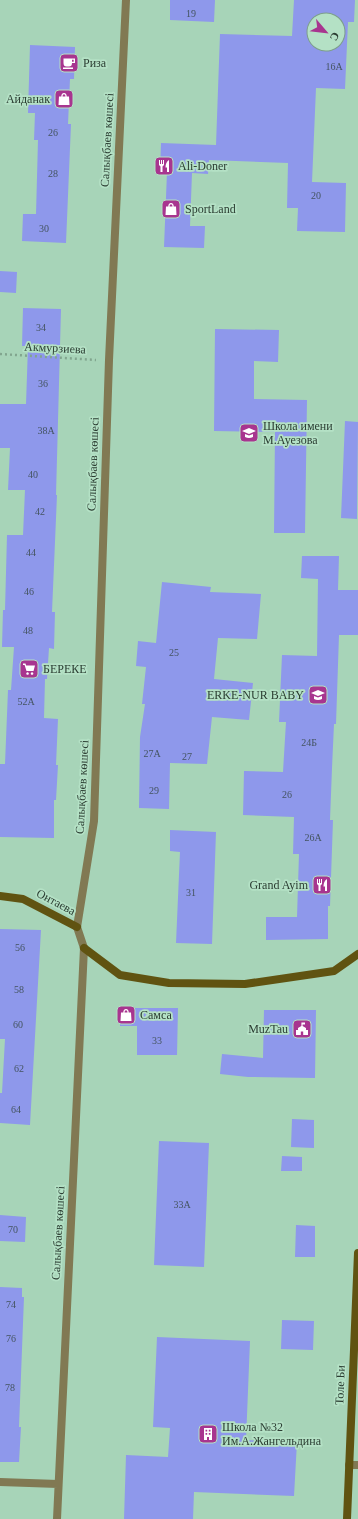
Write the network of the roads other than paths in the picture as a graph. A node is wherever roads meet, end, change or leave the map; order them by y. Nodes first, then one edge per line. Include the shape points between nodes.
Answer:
1 (126, 0) edge
2 (0, 896) edge
3 (77, 927) junction
4 (84, 948) junction
5 (358, 954) edge
6 (358, 1253) edge
7 (349, 1465) junction
8 (358, 1466) edge
9 (0, 1482) edge
10 (58, 1484) junction
11 (57, 1519) edge
12 (347, 1519) edge

1 - 3 street, Салықбаев көшесі via 108,360 94,821
2 - 3 main road, Онтаева via 23,899
3 - 4 street
4 - 5 main road via 120,975 169,983 245,984 334,971
4 - 10 street, Салықбаев көшесі
6 - 7 main road, Толе Би
7 - 8 street
7 - 12 main road, Толе Би
9 - 10 street
10 - 11 street, Салықбаев көшесі

